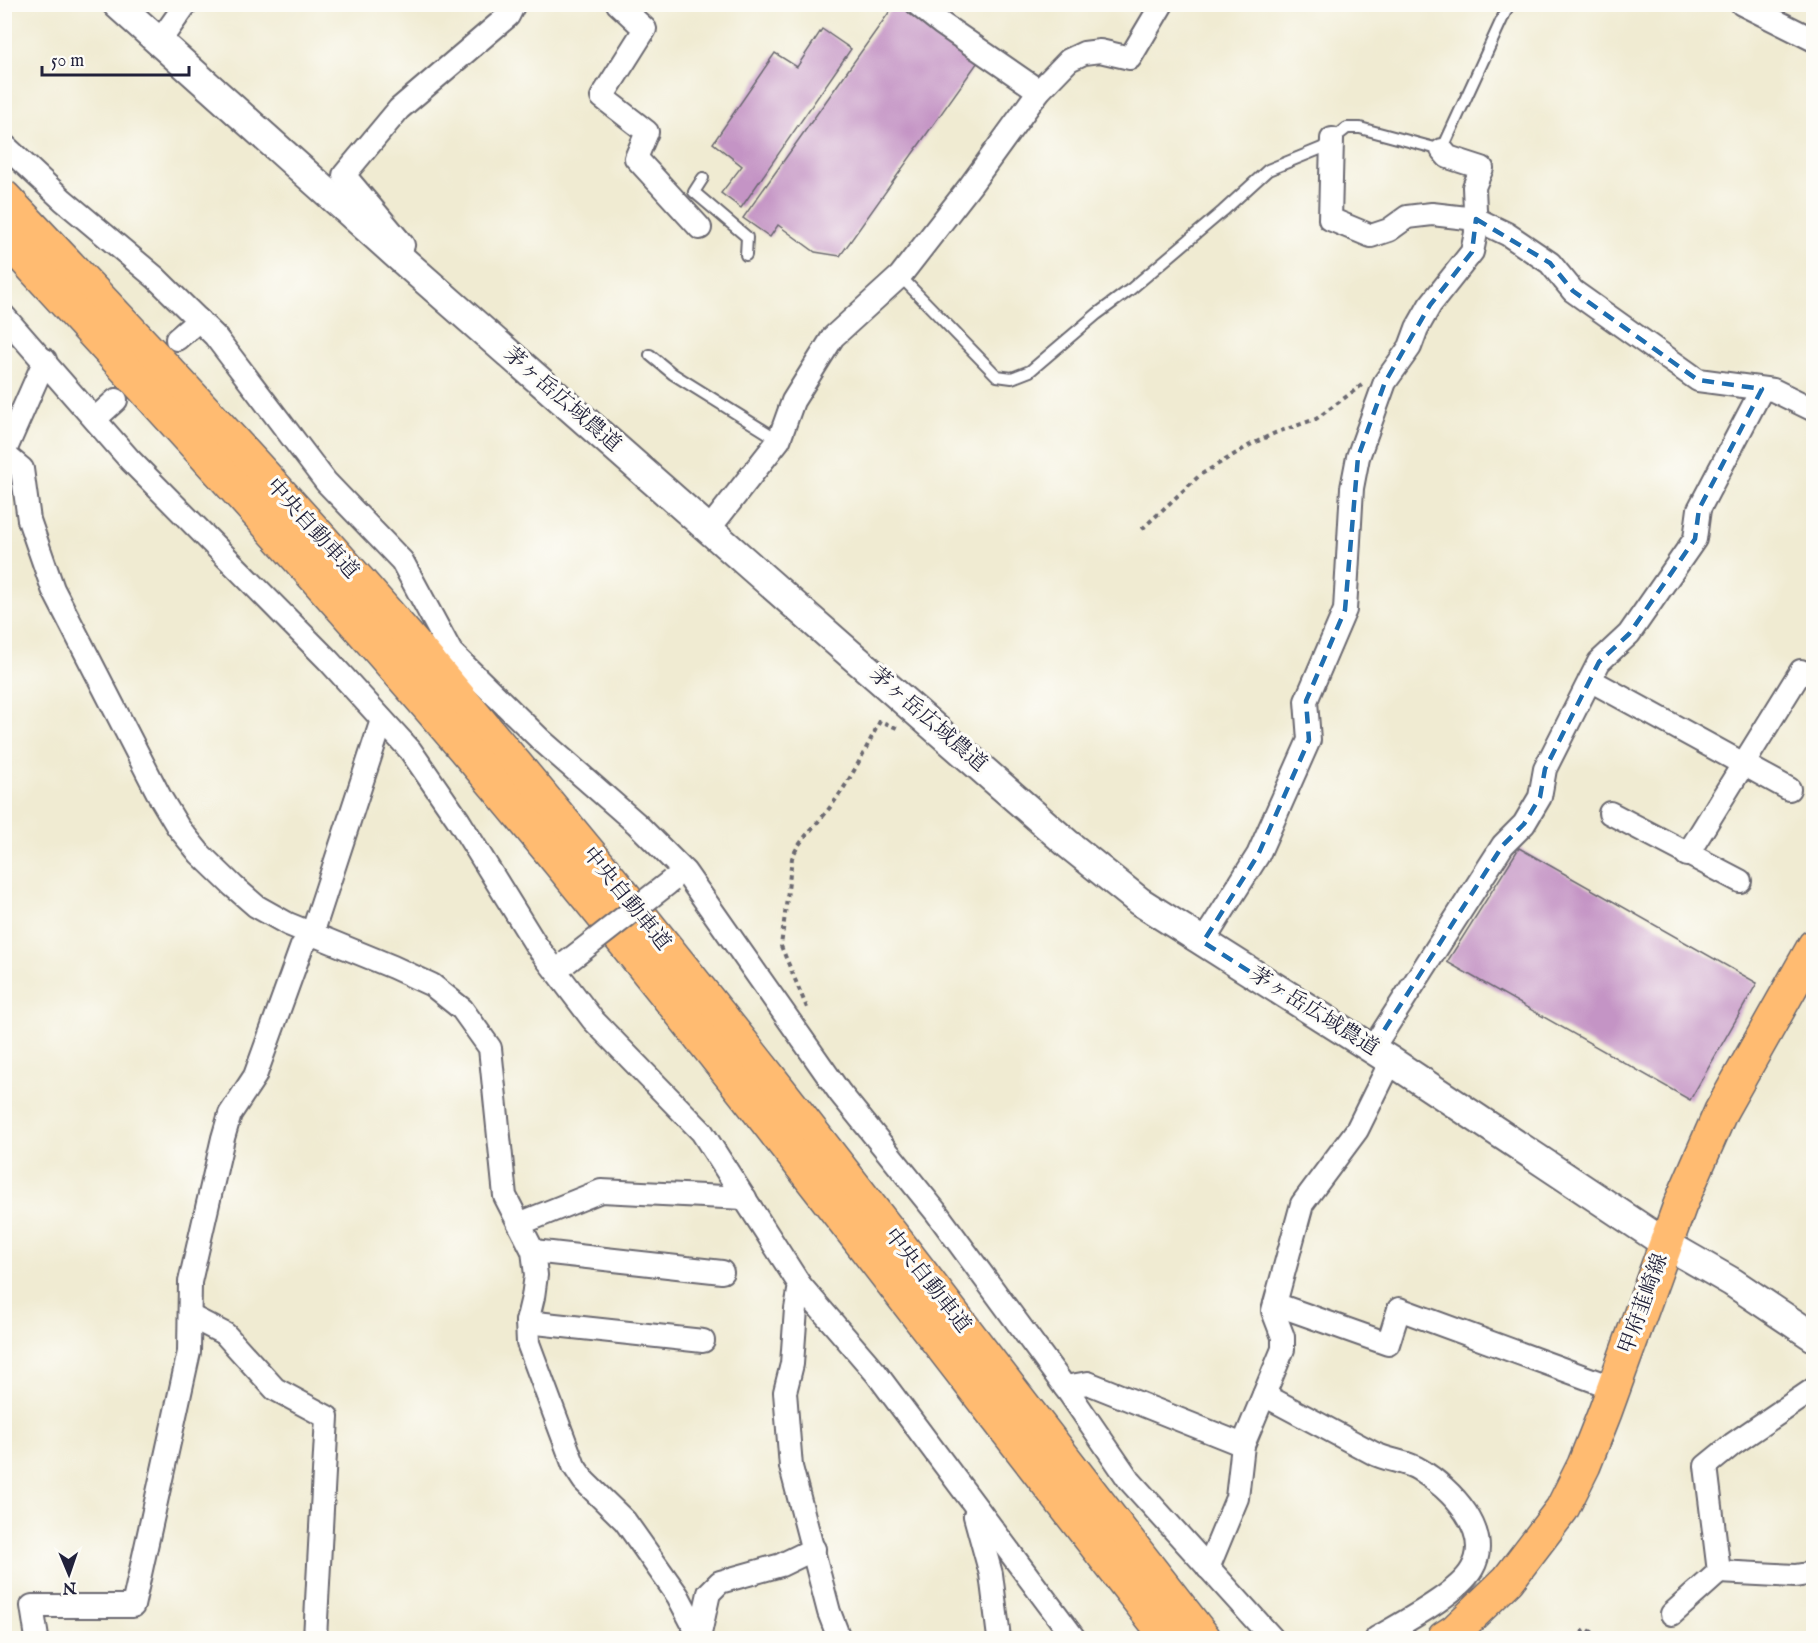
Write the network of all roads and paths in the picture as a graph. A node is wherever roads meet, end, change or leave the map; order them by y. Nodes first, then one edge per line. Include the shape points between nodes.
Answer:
1 (117, 4) edge
2 (186, 4) edge
3 (514, 4) edge
4 (618, 4) edge
5 (917, 4) edge
6 (1162, 4) edge
7 (1509, 4) edge
8 (1742, 4) edge
9 (1814, 40) edge
10 (159, 42) junction
11 (1039, 90) junction
12 (1332, 139) junction
13 (4, 145) edge
14 (1442, 150) junction
15 (703, 178) dead end
16 (4, 196) edge
17 (1476, 219) junction
18 (700, 228) dead end
19 (4, 236) edge
20 (398, 255) junction
21 (746, 255) dead end
22 (900, 276) junction
23 (4, 316) edge
24 (199, 320) junction
25 (177, 339) dead end
26 (650, 355) dead end
27 (45, 360) junction
28 (1399, 363) junction
29 (1762, 388) junction
30 (116, 400) dead end
31 (1814, 410) edge
32 (95, 419) junction
33 (779, 440) junction
34 (5, 456) edge
35 (709, 529) junction
36 (1142, 529) dead end
37 (1801, 671) dead end
38 (1590, 680) junction
39 (926, 719) junction
40 (382, 720) junction
41 (1743, 764) junction
42 (1789, 789) dead end
43 (1610, 813) dead end
44 (1688, 855) junction
45 (678, 877) junction
46 (1740, 881) dead end
47 (312, 934) junction
48 (1203, 942) junction
49 (1814, 946) edge
50 (561, 967) junction
51 (807, 1046) junction
52 (1381, 1055) junction
53 (745, 1198) junction
54 (519, 1224) junction
55 (1666, 1244) junction
56 (533, 1251) junction
57 (722, 1272) dead end
58 (800, 1285) junction
59 (1275, 1305) junction
60 (190, 1316) junction
61 (527, 1322) junction
62 (1814, 1337) edge
63 (703, 1341) dead end
64 (1065, 1388) junction
65 (1614, 1389) junction
66 (1814, 1389) edge
67 (1264, 1395) junction
68 (1243, 1445) junction
69 (1078, 1477) junction
70 (981, 1512) junction
71 (814, 1549) junction
72 (1208, 1568) junction
73 (1719, 1572) junction
74 (1814, 1573) edge
75 (1120, 1578) junction
76 (1464, 1578) junction
77 (1483, 1604) junction
78 (1672, 1614) dead end
79 (37, 1638) edge
80 (315, 1638) edge
81 (700, 1638) edge
82 (839, 1638) edge
83 (999, 1638) edge
84 (1074, 1638) edge
85 (1162, 1638) edge
86 (1168, 1638) edge
87 (1204, 1638) edge
88 (1223, 1638) edge
89 (1272, 1638) edge
90 (1377, 1638) edge
91 (1444, 1638) edge
92 (1574, 1638) edge
93 (1602, 1638) edge

1 - 10 street, 茅ヶ岳広域農道
2 - 10 street
3 - 20 street via 508,16 399,109 344,175 403,245
4 - 18 street via 645,29 602,97 646,132 636,158
5 - 11 street
6 - 11 street via 1130,58 1100,51 1084,53 1069,60
7 - 14 lane
8 - 9 street
10 - 20 street, 茅ヶ岳広域農道
11 - 22 street
12 - 14 lane via 1347,128 1360,128
12 - 17 street via 1330,219 1371,236 1389,230 1407,217 1432,214
12 - 22 lane via 1322,148 1268,170 1131,289 1030,371 1012,378 998,376
13 - 24 street
14 - 17 street via 1448,158 1482,168 1474,187
15 - 21 lane via 694,192 747,237
16 - 69 main road, 中央自動車道 via 382,606 554,811 687,974
17 - 28 street via 1472,252 1430,305
17 - 29 street via 1550,263 1573,291 1698,380
19 - 75 main road, 中央自動車道 via 358,624 532,830 694,1029
20 - 35 street, 茅ヶ岳広域農道
22 - 33 street via 833,337 793,401
23 - 27 street
24 - 25 street
24 - 45 street via 216,336 326,482 402,561 451,652 541,740 637,824
26 - 33 lane via 673,374
27 - 32 street
27 - 34 street
28 - 36 path via 1359,386 1316,419 1250,445 1200,475
28 - 48 street via 1385,382 1358,457 1352,488 1346,610 1306,701 1309,740 1257,855
29 - 31 street
29 - 38 street via 1699,509 1695,539 1629,634 1599,662
30 - 32 street
32 - 40 street
33 - 35 street
34 - 47 street via 22,469 29,520 53,589 178,827 200,854 256,906
35 - 39 street, 茅ヶ岳広域農道
37 - 41 street
38 - 41 street
38 - 52 street via 1545,769 1540,797 1524,824 1503,845
39 - 48 street, 茅ヶ岳広域農道 via 1138,901
39 - 51 path via 912,736 880,721 856,768 792,858 782,946 815,1025
40 - 47 street
40 - 50 street via 417,759 536,945
41 - 42 street
41 - 44 street
43 - 44 street
44 - 46 street
45 - 50 street, bridge
45 - 51 street
47 - 54 street via 432,985 462,1009 490,1048 505,1196
47 - 60 street via 302,946 255,1076 230,1114 190,1282
48 - 52 street, 茅ヶ岳広域農道
49 - 55 main road, 甲府韮崎線 via 1721,1111
50 - 53 street via 593,1020 702,1132
51 - 64 street via 936,1212
52 - 55 street, 茅ヶ岳広域農道
52 - 59 street via 1357,1130 1302,1204
53 - 54 street via 601,1191
53 - 58 street
54 - 56 street
55 - 62 street, 茅ヶ岳広域農道
55 - 65 main road, 甲府韮崎線
56 - 57 street
56 - 61 street via 536,1275
58 - 70 street via 876,1373
58 - 71 street via 792,1364 785,1392 791,1467
59 - 65 street via 1388,1344 1399,1309
59 - 67 street via 1283,1349
60 - 79 street via 189,1352 133,1606 32,1605
60 - 80 street via 225,1334 275,1389 327,1417
61 - 63 street
61 - 81 street via 528,1343 574,1466 624,1521 678,1596
64 - 68 street via 1088,1383
64 - 72 street via 1128,1479
65 - 77 main road, 甲府韮崎線 via 1562,1509 1508,1580
66 - 73 street via 1706,1466
67 - 68 street
67 - 76 street via 1383,1459 1419,1469 1445,1490 1476,1531 1478,1552 1472,1570
68 - 72 street via 1236,1498
69 - 87 main road, 中央自動車道
69 - 88 main road
70 - 83 street via 975,1516 991,1574
70 - 84 street
71 - 81 street via 781,1565 720,1582 709,1593
71 - 82 street
72 - 89 street
73 - 74 street via 1795,1576
73 - 78 street
75 - 85 main road
75 - 86 main road, 中央自動車道
76 - 77 street
76 - 90 street
77 - 91 main road, 甲府韮崎線
92 - 93 path via 1587,1629

